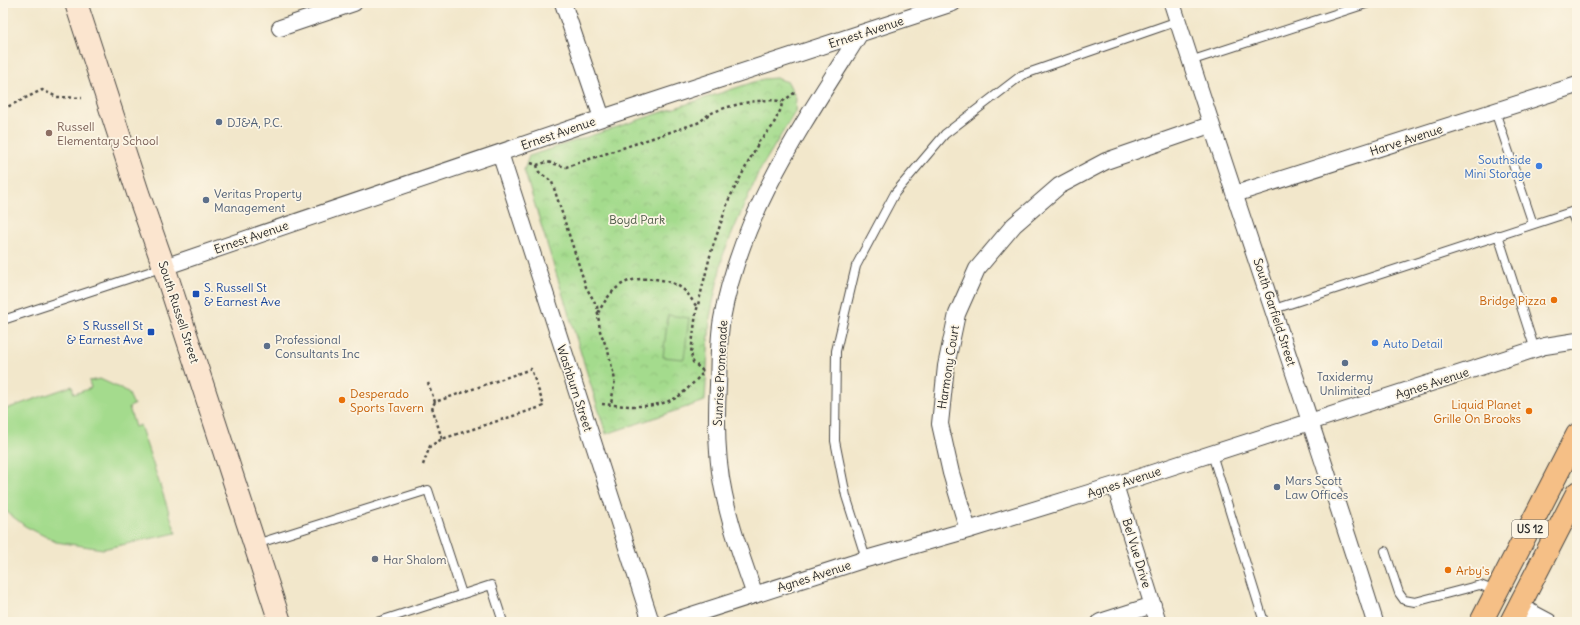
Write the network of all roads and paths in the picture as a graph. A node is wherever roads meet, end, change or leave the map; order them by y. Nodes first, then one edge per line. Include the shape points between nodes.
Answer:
1 (76, 3) edge
2 (354, 3) edge
3 (563, 3) edge
4 (953, 3) edge
5 (1172, 3) edge
6 (1369, 3) edge
7 (1178, 21) junction
8 (280, 28) dead end
9 (859, 35) junction
10 (1190, 61) junction
11 (1577, 85) edge
12 (82, 98) dead end
13 (782, 102) dead end
14 (3, 109) edge
15 (1495, 111) junction
16 (602, 118) junction
17 (1210, 125) junction
18 (500, 153) junction
19 (531, 163) dead end
20 (537, 165) junction
21 (1235, 194) junction
22 (1574, 211) edge
23 (1533, 224) junction
24 (1577, 226) edge
25 (1498, 235) junction
26 (164, 267) junction
27 (697, 308) dead end
28 (1274, 308) junction
29 (597, 313) junction
30 (3, 320) edge
31 (1577, 341) edge
32 (1535, 350) junction
33 (704, 372) dead end
34 (428, 383) dead end
35 (435, 402) junction
36 (602, 404) dead end
37 (611, 404) junction
38 (1311, 422) junction
39 (1577, 435) edge
40 (442, 439) junction
41 (1212, 454) junction
42 (423, 465) dead end
43 (1115, 485) junction
44 (1577, 493) edge
45 (968, 530) junction
46 (254, 545) junction
47 (1385, 551) dead end
48 (866, 559) junction
49 (1496, 592) junction
50 (462, 594) junction
51 (755, 595) junction
52 (1153, 605) junction
53 (1515, 614) edge
54 (280, 622) edge
55 (377, 622) edge
56 (504, 622) edge
57 (651, 622) edge
58 (670, 622) edge
59 (1100, 622) edge
60 (1158, 622) edge
61 (1264, 622) edge
62 (1374, 622) edge
63 (1481, 622) edge
64 (1549, 622) edge

1 - 26 main road, South Russell Street
2 - 8 street
3 - 16 street
4 - 9 street, Ernest Avenue
5 - 7 street, South Garfield Street
6 - 10 lane
7 - 10 street, South Garfield Street
7 - 48 lane via 1022,75 945,134 895,193 856,266 836,351 835,441 846,496
9 - 16 street, Ernest Avenue
9 - 51 street, Sunrise Promenade via 775,172 736,264 722,320 716,414 723,485 735,536
10 - 17 street, South Garfield Street
11 - 15 street, Harve Avenue
12 - 14 path via 57,97 42,90
13 - 20 path via 764,100 736,105 710,114 700,122 566,166 547,162
15 - 21 street, Harve Avenue
15 - 23 lane
16 - 18 street, Ernest Avenue
17 - 21 street, South Garfield Street
17 - 45 street, Harmony Court via 1106,161 1058,186 1014,225 977,268 957,314 946,366 940,424
18 - 26 street, Ernest Avenue
18 - 57 street, Washburn Street
19 - 20 path
20 - 29 path via 539,172 552,182 586,287 597,306
21 - 28 street, South Garfield Street
22 - 23 lane
22 - 24 lane
23 - 25 lane
25 - 28 lane
25 - 32 lane
26 - 30 lane
26 - 46 main road, South Russell Street
27 - 29 path via 686,291 671,282 639,279 624,283 604,301
28 - 38 street, South Garfield Street
29 - 37 path via 600,332 616,380
31 - 32 street, Agnes Avenue
32 - 38 street, Agnes Avenue
33 - 37 path via 680,395 664,403
34 - 35 path
35 - 40 path via 432,407
35 - 40 path via 531,369 544,406
36 - 37 path
38 - 41 street, Agnes Avenue
38 - 62 street, South Garfield Street
39 - 49 highway, US 12
40 - 42 path via 430,446
41 - 43 street, Agnes Avenue
41 - 61 lane
43 - 45 street, Agnes Avenue
43 - 52 street, Bel Vue Drive
44 - 53 highway, US 12
45 - 48 street, Agnes Avenue
46 - 50 lane via 428,490
46 - 54 main road, South Russell Street
47 - 49 lane via 1399,593 1404,600 1415,602 1480,585
48 - 51 street, Agnes Avenue
49 - 63 highway, US 12
50 - 55 lane
50 - 56 lane via 491,585
51 - 58 street, Agnes Avenue
52 - 59 street
52 - 60 street, Bel Vue Drive
53 - 64 street

